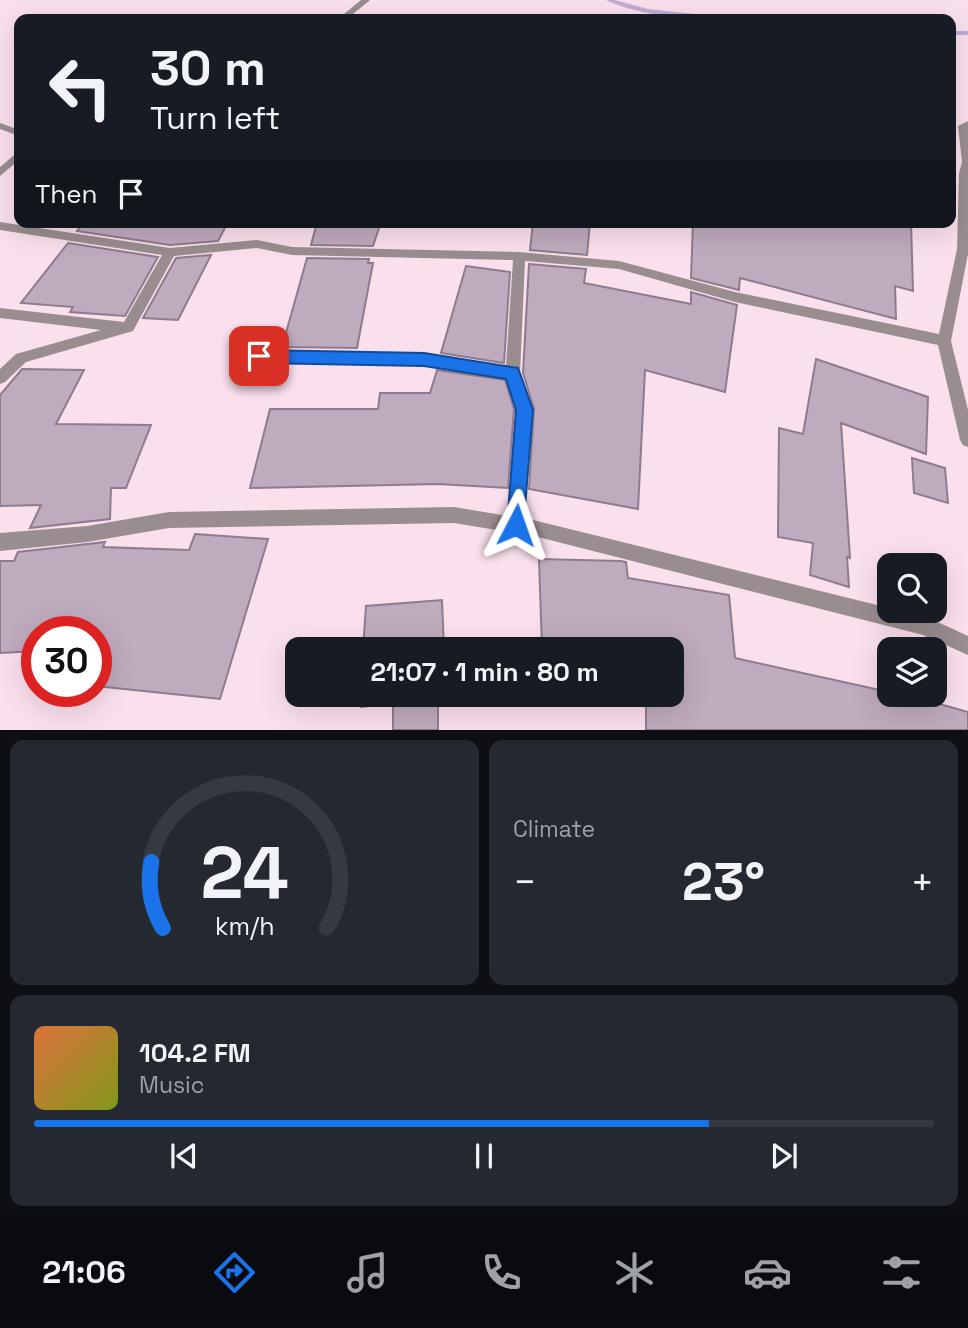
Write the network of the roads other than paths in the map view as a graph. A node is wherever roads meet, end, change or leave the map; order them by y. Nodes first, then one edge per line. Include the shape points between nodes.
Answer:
1 (366, 0) edge
2 (348, 14) edge
3 (960, 125) edge
4 (14, 159) edge
5 (0, 173) edge
6 (16, 228) edge
7 (965, 238) edge
8 (170, 252) junction
9 (519, 256) junction
10 (0, 313) edge
11 (128, 327) junction
12 (944, 341) junction
13 (259, 356) dead end
14 (513, 373) junction
15 (0, 378) edge
16 (968, 440) edge
17 (516, 525) junction
18 (0, 542) edge
19 (968, 646) edge

1 - 2 street
3 - 7 street via 967,162
4 - 5 street
6 - 8 street
7 - 12 street
8 - 9 street via 257,244 292,251
8 - 11 street
9 - 12 street via 619,265 735,297
9 - 14 street
10 - 11 street
11 - 15 street via 21,358
12 - 16 street
13 - 14 street via 424,359
14 - 17 street via 524,410
17 - 18 street via 454,515 169,520
17 - 19 street via 925,626

